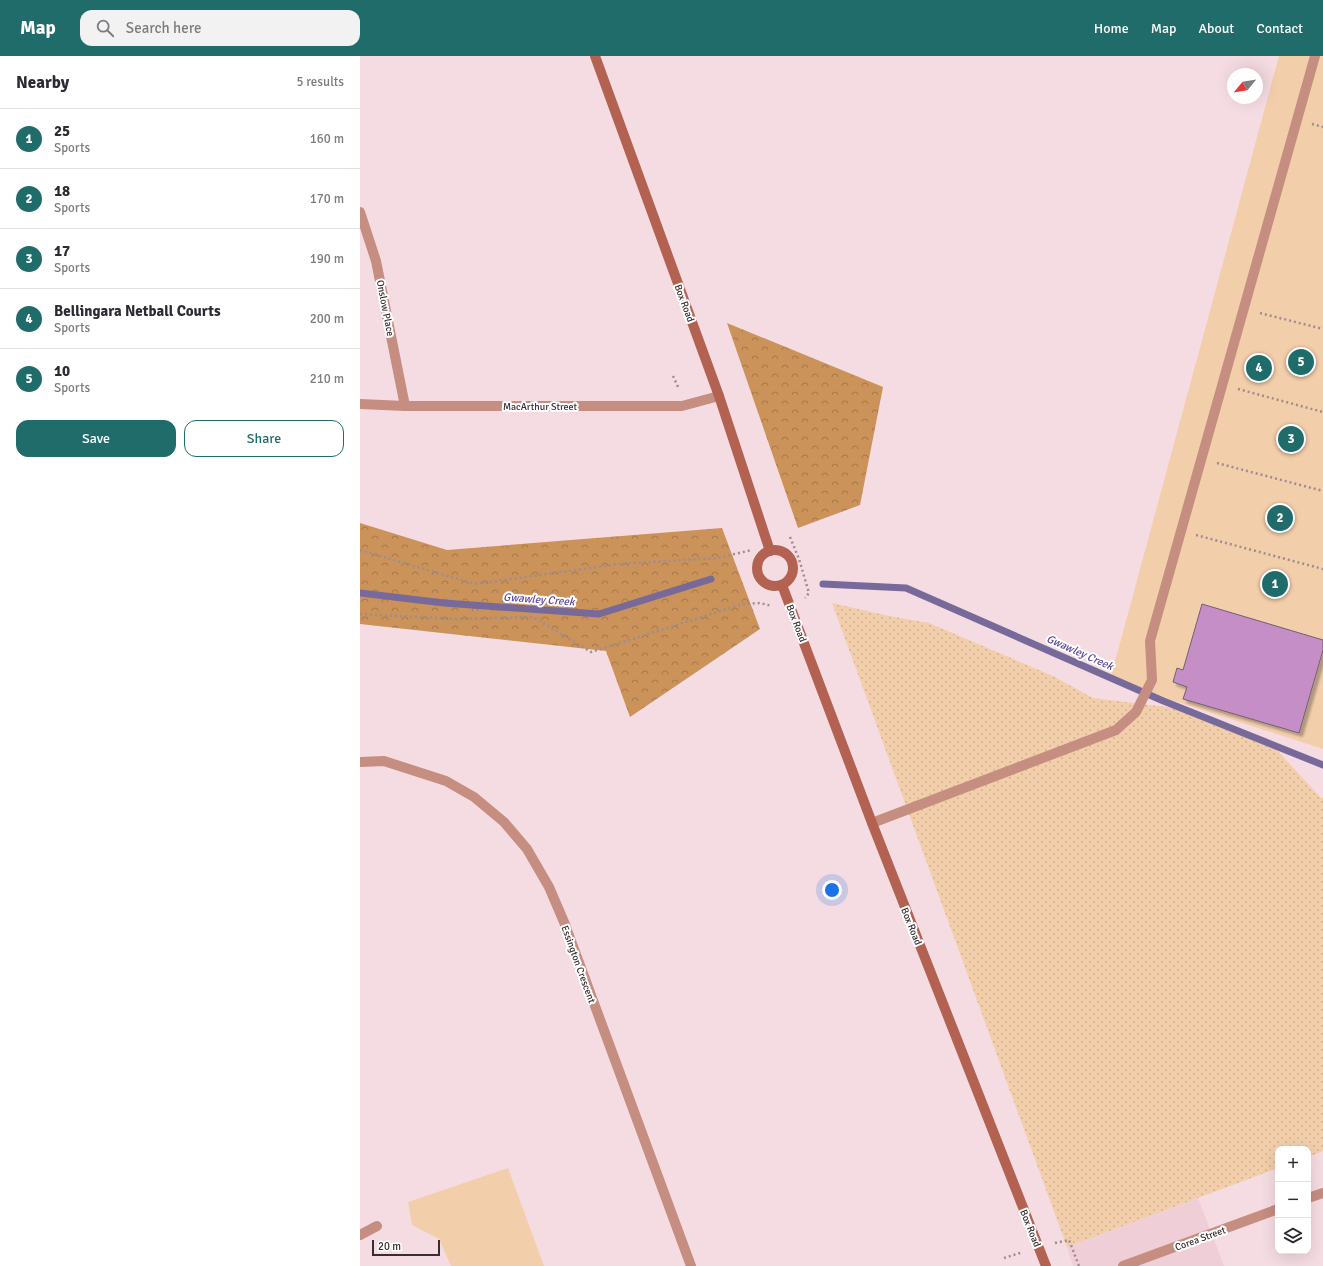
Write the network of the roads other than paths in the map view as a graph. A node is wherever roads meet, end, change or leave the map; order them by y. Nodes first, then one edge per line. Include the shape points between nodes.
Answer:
1 (595, 56) edge
2 (1315, 56) edge
3 (360, 212) edge
4 (719, 396) junction
5 (360, 404) edge
6 (405, 406) junction
7 (769, 549) junction
8 (782, 585) junction
9 (360, 762) edge
10 (872, 823) junction
11 (1323, 1193) edge
12 (1311, 1197) edge
13 (1275, 1210) edge
14 (377, 1226) dead end
15 (360, 1235) edge
16 (691, 1266) edge
17 (1046, 1266) edge
18 (1123, 1266) edge

1 - 4 street, Box Road
2 - 10 street via 1150,641 1152,680 1136,712 1116,730
3 - 6 street, Onslow Place via 376,261
4 - 6 street, MacArthur Street via 682,406
4 - 7 street, Box Road
5 - 6 street, MacArthur Street
7 - 8 street via 783,552 792,562 792,576
7 - 8 street via 760,561 759,574 768,585
8 - 10 street, Box Road
9 - 16 street, Essington Crescent via 384,761 446,781 474,797 504,822 527,849 564,922
10 - 17 street, Box Road
11 - 12 street
13 - 18 street, Corea Street
14 - 15 street

